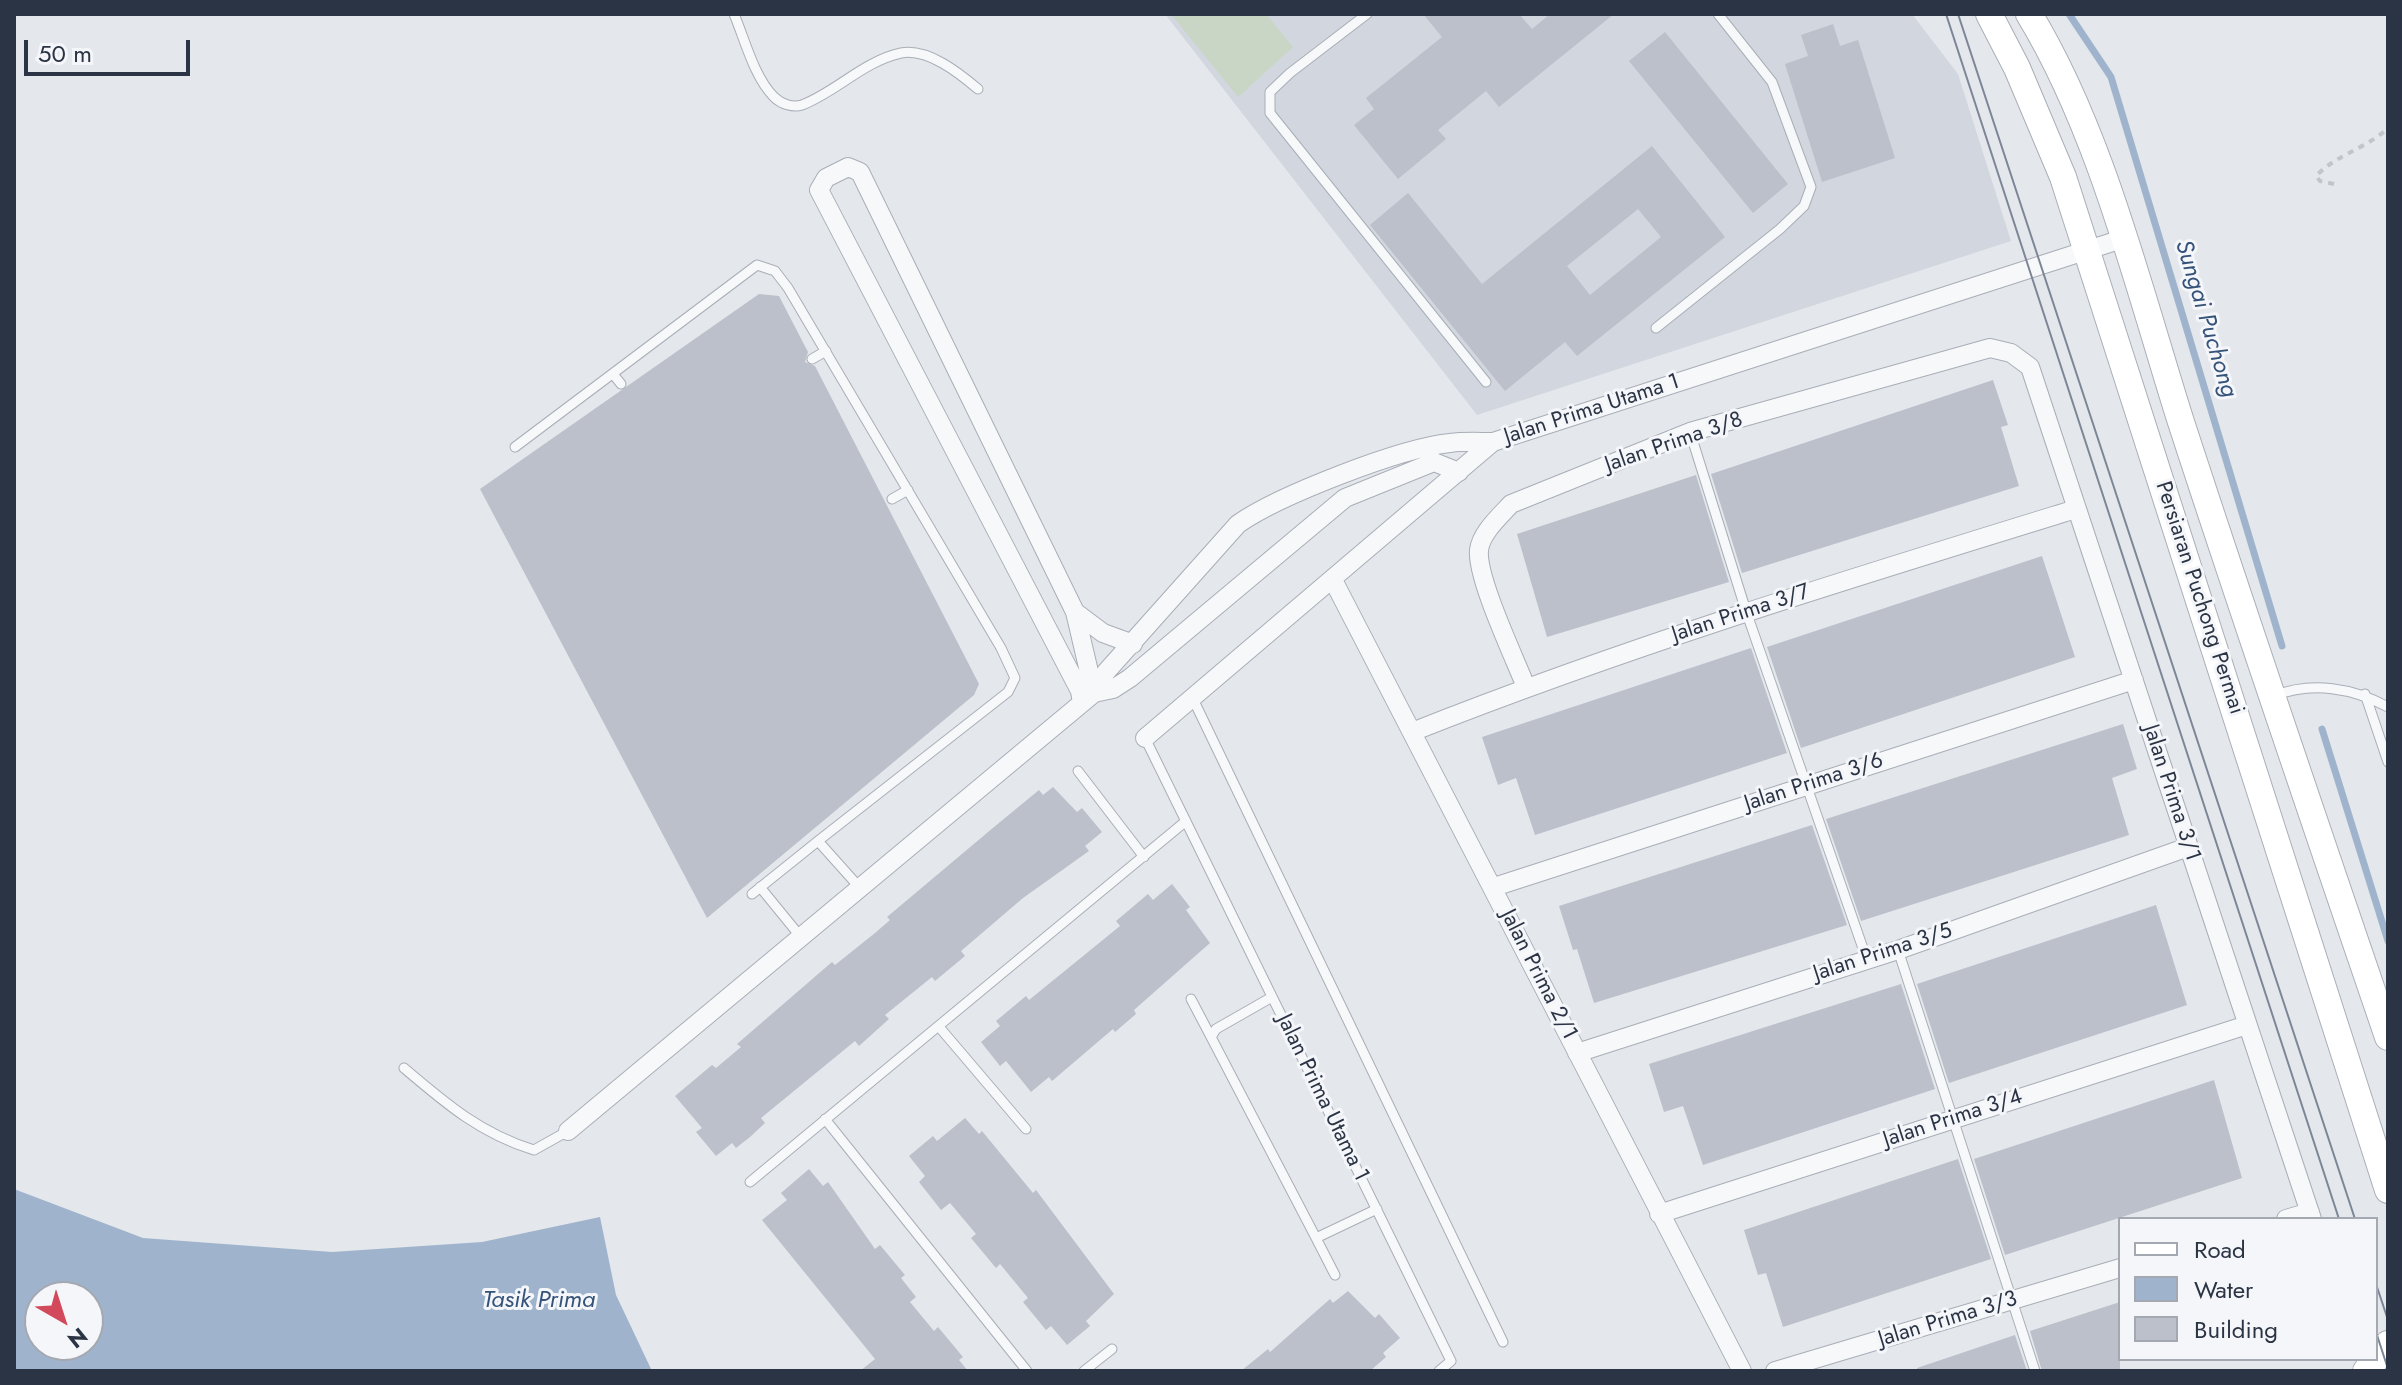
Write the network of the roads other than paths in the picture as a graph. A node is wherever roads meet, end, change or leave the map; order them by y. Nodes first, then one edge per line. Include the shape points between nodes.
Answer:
1 (734, 14) edge
2 (1367, 14) edge
3 (1718, 14) edge
4 (1989, 14) edge
5 (2031, 16) edge
6 (978, 89) dead end
7 (2122, 239) junction
8 (2086, 252) junction
9 (1656, 328) dead end
10 (826, 351) junction
11 (812, 359) dead end
12 (2030, 367) joint
13 (613, 374) junction
14 (1486, 382) dead end
15 (621, 384) dead end
16 (1690, 432) junction
17 (1493, 442) junction
18 (515, 447) dead end
19 (1459, 472) junction
20 (908, 490) junction
21 (892, 499) dead end
22 (2076, 509) junction
23 (1333, 580) junction
24 (1746, 611) junction
25 (1075, 612) junction
26 (1133, 644) junction
27 (2134, 680) junction
28 (1526, 687) junction
29 (2365, 694) junction
30 (2271, 697) junction
31 (1088, 698) junction
32 (1193, 699) junction
33 (2388, 707) edge
34 (2236, 711) junction
35 (1412, 732) junction
36 (1145, 738) joint
37 (2388, 762) edge
38 (1078, 771) dead end
39 (1805, 786) junction
40 (1186, 821) junction
41 (818, 841) junction
42 (2188, 847) junction
43 (1144, 857) junction
44 (1494, 887) junction
45 (860, 888) junction
46 (800, 936) junction
47 (1898, 950) junction
48 (1867, 960) junction
49 (1272, 997) junction
50 (1191, 999) dead end
51 (2247, 1025) junction
52 (940, 1028) junction
53 (1211, 1037) junction
54 (2388, 1037) edge
55 (1577, 1053) junction
56 (404, 1068) dead end
57 (1956, 1117) junction
58 (825, 1119) junction
59 (1026, 1129) dead end
60 (568, 1131) joint
61 (750, 1182) dead end
62 (2388, 1190) edge
63 (1377, 1209) junction
64 (1659, 1214) junction
65 (2311, 1216) edge
66 (1316, 1238) junction
67 (2118, 1269) edge
68 (1335, 1275) dead end
69 (2012, 1301) junction
70 (1503, 1342) dead end
71 (1112, 1349) dead end
72 (1451, 1361) junction
73 (2388, 1366) edge
74 (1027, 1371) edge
75 (1084, 1371) edge
76 (1439, 1371) edge
77 (1456, 1371) edge
78 (1742, 1371) edge
79 (1775, 1371) edge
80 (2035, 1371) edge
81 (2367, 1371) edge

1 - 6 lane via 761,78 775,99 789,106 801,106 854,73 903,53 954,70
2 - 14 lane via 1270,92 1270,113
3 - 9 lane via 1772,82 1811,187 1804,206 1780,229
4 - 8 main road, Persiaran Puchong Permai via 2063,177
5 - 7 main road, Persiaran Puchong Permai via 2051,51
7 - 8 street, Jalan Prima Utama 1
7 - 30 main road, Persiaran Puchong Permai
8 - 17 street, Jalan Prima Utama 1
8 - 34 main road, Persiaran Puchong Permai
10 - 11 lane
10 - 13 lane via 775,271 757,265
10 - 20 lane
12 - 16 street, Jalan Prima 3/8 via 2011,353 1990,348
12 - 22 street, Jalan Prima 3/1
13 - 15 lane
13 - 18 lane
16 - 24 lane
16 - 28 street, Jalan Prima 3/8 via 1511,504 1490,528 1479,550 1488,594
17 - 19 street, Jalan Prima Utama 1
17 - 26 street via 1448,443 1263,506 1238,524
19 - 23 street, Jalan Prima Utama 1
19 - 31 street via 1434,462 1345,498 1130,678
20 - 21 lane
20 - 41 lane via 1015,678 1008,692
22 - 24 street, Jalan Prima 3/7
22 - 27 street, Jalan Prima 3/1
23 - 32 street, Jalan Prima Utama 1
23 - 35 street, Jalan Prima 2/1
24 - 28 street, Jalan Prima 3/7
24 - 39 lane
25 - 26 street via 1103,633
25 - 31 street
25 - 31 street via 860,172 848,167 826,178 819,190
26 - 31 street
27 - 39 street, Jalan Prima 3/6
27 - 42 street, Jalan Prima 3/1
28 - 35 street, Jalan Prima 3/7
29 - 30 lane via 2311,687
29 - 33 lane
29 - 37 lane
30 - 34 main road
30 - 54 main road, Persiaran Puchong Permai
31 - 45 street
32 - 36 street, Jalan Prima Utama 1
32 - 70 lane
34 - 62 main road, Persiaran Puchong Permai
35 - 44 street, Jalan Prima 2/1
36 - 40 lane, Jalan Prima Utama 1
38 - 43 lane
39 - 44 street, Jalan Prima 3/6
39 - 48 lane
40 - 43 lane
40 - 49 lane, Jalan Prima Utama 1
41 - 45 lane
41 - 46 lane via 756,890
42 - 47 street, Jalan Prima 3/5
42 - 51 street, Jalan Prima 3/1
43 - 52 lane
44 - 55 street, Jalan Prima 2/1
45 - 46 street
46 - 60 street
47 - 48 street, Jalan Prima 3/5
47 - 57 lane
48 - 55 street, Jalan Prima 3/5
49 - 53 lane
49 - 63 lane, Jalan Prima Utama 1
50 - 53 lane
51 - 57 street, Jalan Prima 3/4
51 - 65 street, Jalan Prima 3/1
52 - 58 lane
52 - 59 lane
53 - 66 lane
55 - 64 street, Jalan Prima 2/1
56 - 60 lane via 459,1116 506,1141 534,1150
57 - 64 street, Jalan Prima 3/4
57 - 69 lane
58 - 61 lane
58 - 74 lane
63 - 66 lane
63 - 72 lane, Jalan Prima Utama 1
64 - 78 street, Jalan Prima 2/1
66 - 68 lane
67 - 69 street, Jalan Prima 3/3
69 - 79 street, Jalan Prima 3/3
69 - 80 lane
71 - 75 lane
72 - 76 lane
72 - 77 lane, Jalan Prima Utama 1
73 - 81 street

